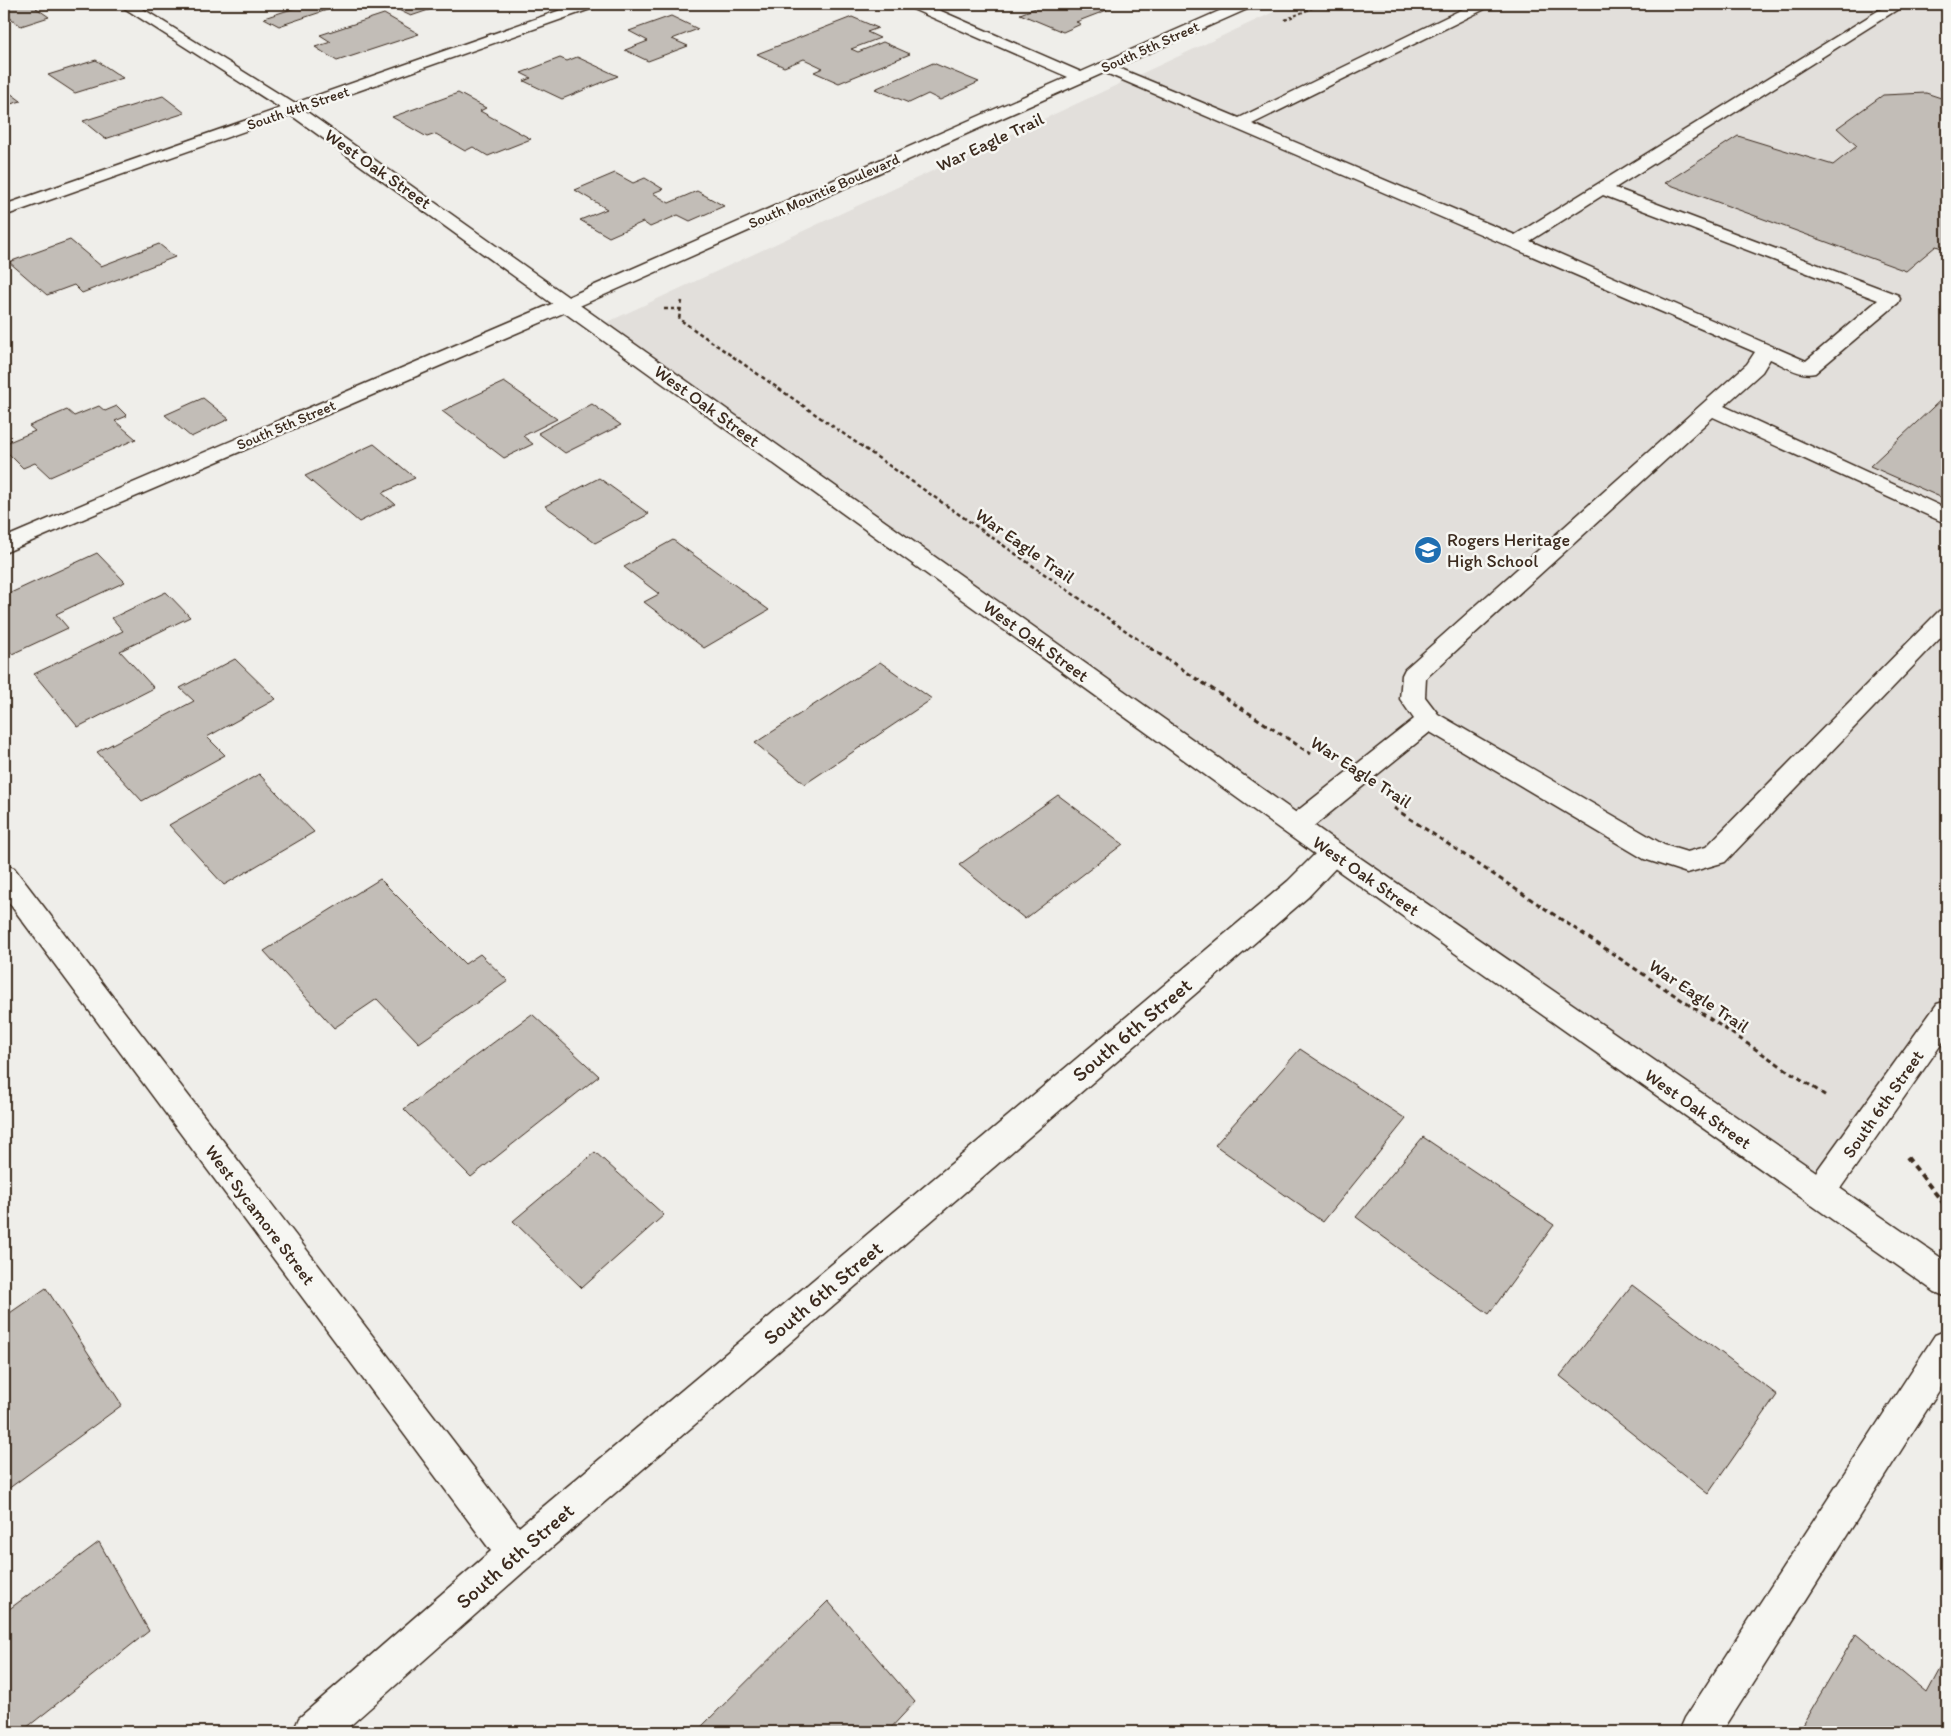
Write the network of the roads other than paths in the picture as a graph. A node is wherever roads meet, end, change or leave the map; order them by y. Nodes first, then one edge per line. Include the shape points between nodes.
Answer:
1 (124, 4) edge
2 (591, 4) edge
3 (913, 4) edge
4 (1247, 4) edge
5 (1484, 4) edge
6 (1899, 4) edge
7 (1104, 67) junction
8 (1080, 77) junction
9 (294, 110) junction
10 (1238, 125) junction
11 (1602, 188) junction
12 (4, 211) edge
13 (1516, 242) junction
14 (568, 304) junction
15 (1766, 350) junction
16 (1711, 408) junction
17 (1947, 517) edge
18 (4, 546) edge
19 (1947, 617) edge
20 (1429, 720) junction
21 (1296, 826) junction
22 (1333, 853) junction
23 (4, 876) edge
24 (1947, 1013) edge
25 (1819, 1193) junction
26 (1947, 1281) edge
27 (1947, 1347) edge
28 (516, 1554) junction
29 (314, 1732) edge
30 (1699, 1732) edge

1 - 9 street, West Oak Street
2 - 9 street, South 4th Street
3 - 8 street
4 - 7 street, South 5th Street
5 - 10 street
6 - 11 street
7 - 8 street, South 5th Street
7 - 10 street
8 - 14 street, South Mountie Boulevard
9 - 12 street, South 4th Street
9 - 14 street, West Oak Street
10 - 13 street
11 - 13 street
11 - 15 street via 1891,299 1808,369
13 - 15 street
14 - 18 street, South 5th Street
14 - 21 street, West Oak Street
15 - 16 street via 1755,368
16 - 17 street
16 - 20 street via 1414,675 1412,699
19 - 20 street via 1715,855 1687,863 1654,852
20 - 21 street
21 - 22 street, West Oak Street
22 - 25 street, West Oak Street
22 - 28 street, South 6th Street via 1298,889
23 - 28 street, West Sycamore Street
24 - 25 street, South 6th Street
25 - 26 street, West Oak Street
27 - 30 street
28 - 29 street, South 6th Street

